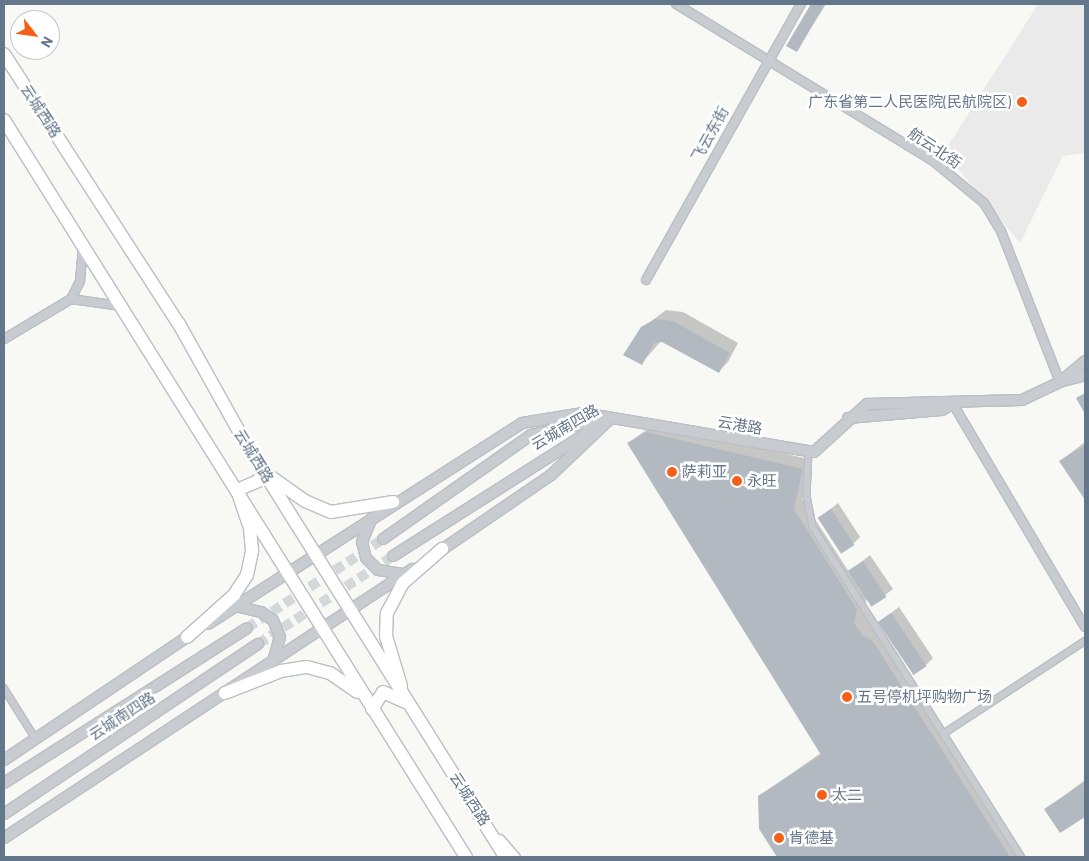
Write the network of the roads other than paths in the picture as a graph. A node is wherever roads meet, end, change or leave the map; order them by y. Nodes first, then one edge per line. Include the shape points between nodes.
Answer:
1 (676, 4) edge
2 (801, 4) edge
3 (4, 54) edge
4 (768, 60) junction
5 (4, 120) edge
6 (84, 242) junction
7 (646, 280) dead end
8 (71, 299) junction
9 (124, 308) junction
10 (4, 339) edge
11 (1085, 361) edge
12 (1085, 375) edge
13 (1060, 382) junction
14 (953, 404) junction
15 (612, 418) junction
16 (809, 452) junction
17 (264, 472) junction
18 (237, 490) junction
19 (393, 502) junction
20 (374, 515) junction
21 (383, 539) tunnel mouth
22 (442, 549) junction
23 (315, 556) junction
24 (393, 556) tunnel mouth
25 (288, 573) junction
26 (404, 574) junction
27 (235, 606) junction
28 (349, 611) junction
29 (1085, 627) edge
30 (247, 628) tunnel mouth
31 (321, 630) junction
32 (187, 637) junction
33 (1085, 641) edge
34 (258, 644) tunnel mouth
35 (273, 662) junction
36 (4, 688) edge
37 (225, 693) junction
38 (407, 703) junction
39 (372, 709) junction
40 (944, 734) junction
41 (36, 739) junction
42 (4, 760) edge
43 (4, 782) edge
44 (4, 814) edge
45 (493, 834) junction
46 (4, 838) edge
47 (463, 854) edge
48 (506, 857) edge
49 (514, 857) edge
50 (1022, 857) edge

1 - 4 street, 航云北街
2 - 4 street, 飞云东街
3 - 17 main road, 云城西路 via 178,324
4 - 7 street, 飞云东街
4 - 13 street, 航云北街 via 933,161 984,203 1001,231
5 - 6 main road
6 - 8 street via 80,281
6 - 9 main road
8 - 9 street via 112,302
8 - 10 street
9 - 18 main road
11 - 13 street
12 - 13 street
13 - 14 street via 1022,400
14 - 16 street via 942,410 848,418 824,447
14 - 29 street
15 - 16 street, 云港路
15 - 19 street, 云港路 via 583,413 522,423
15 - 21 street, 云城南四路 via 531,435
15 - 22 street via 551,475
15 - 24 street, 云城南四路 via 545,455
16 - 40 street via 807,496 813,527
17 - 18 main road via 258,481
17 - 19 main road via 305,501 331,512
17 - 23 main road, 云城西路
18 - 25 main road
18 - 32 main road via 250,528 250,564 234,595
19 - 20 street, 云港路
20 - 23 street, 云港路
20 - 26 street via 362,542 366,558 378,570
22 - 26 street
22 - 38 main road via 403,583 387,613 386,636
23 - 25 street, 云港路
23 - 28 main road, 云城西路
25 - 27 street, 云港路
25 - 31 main road
26 - 28 street
27 - 32 street, 云港路
27 - 35 street via 261,612 273,620 280,637
28 - 31 street
28 - 38 main road, 云城西路
30 - 43 street, 云城南四路
31 - 35 street
31 - 39 main road
32 - 41 street, 云港路
33 - 40 street
34 - 44 street, 云城南四路
35 - 37 street
36 - 41 street
37 - 39 main road via 281,671 315,668 340,679
37 - 46 street
38 - 39 main road via 383,692
38 - 45 main road, 云城西路
39 - 47 main road
40 - 50 street
41 - 42 street, 云港路
45 - 48 main road, 云城西路
45 - 49 main road

